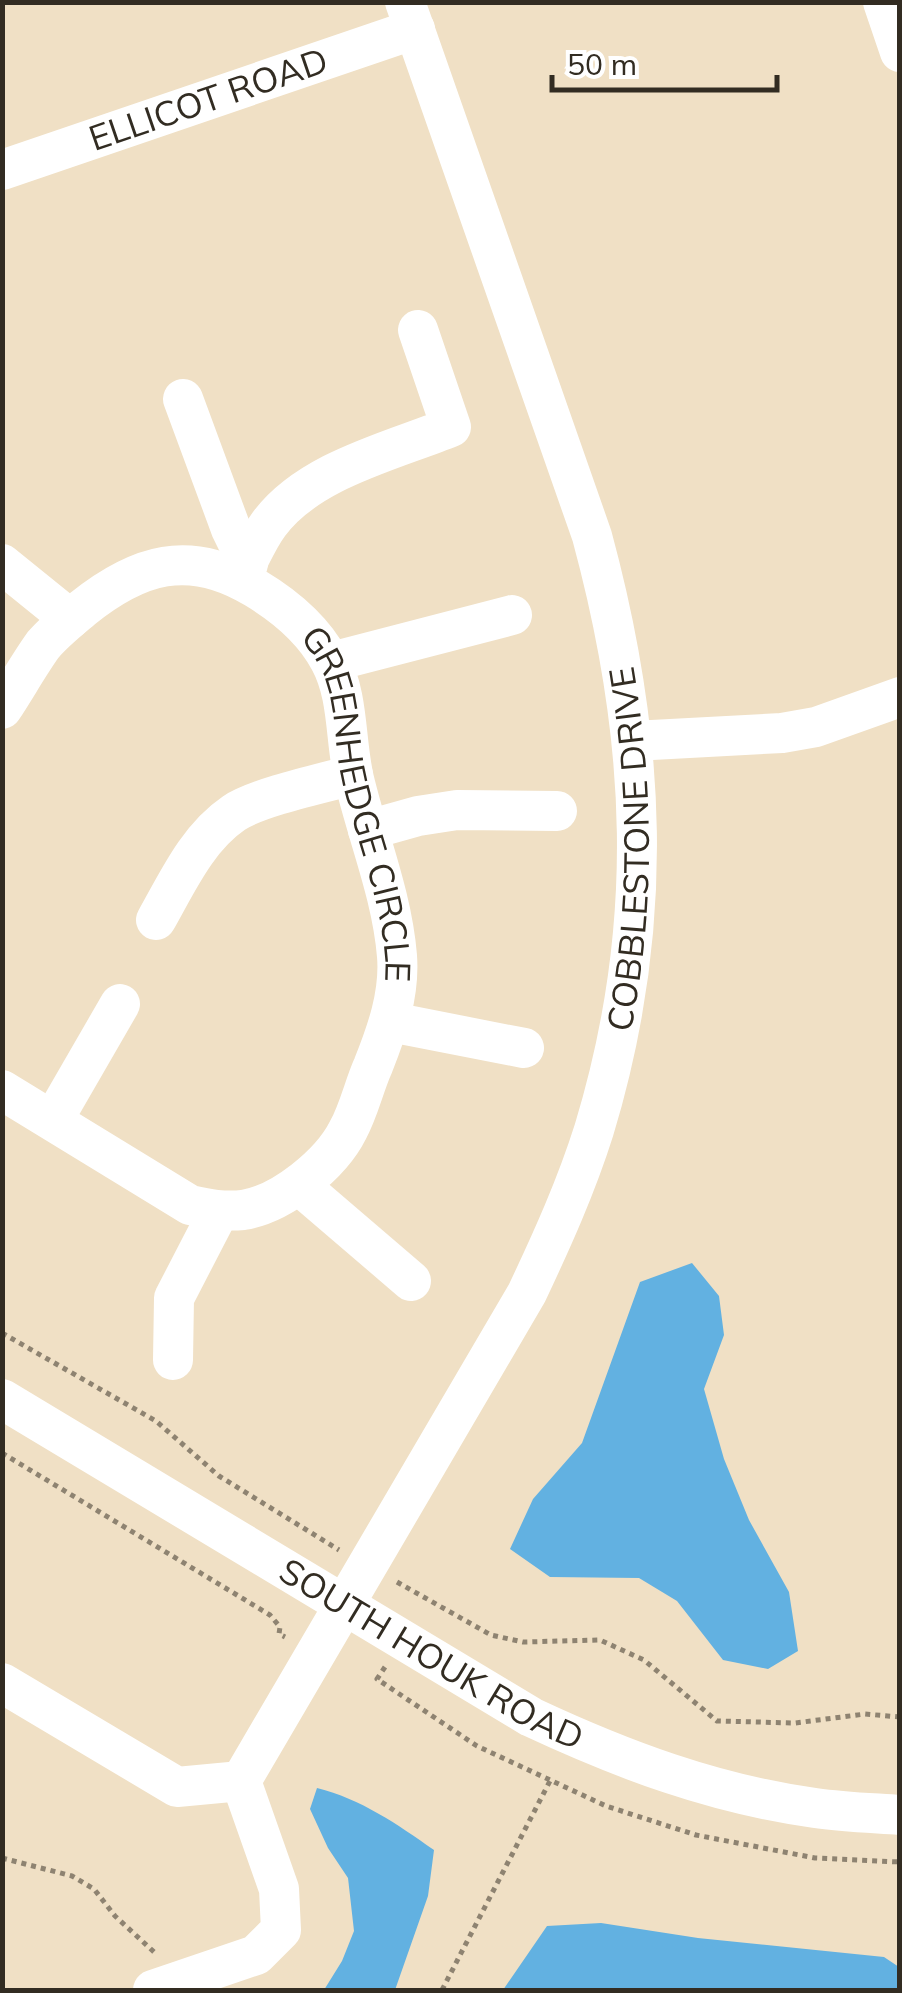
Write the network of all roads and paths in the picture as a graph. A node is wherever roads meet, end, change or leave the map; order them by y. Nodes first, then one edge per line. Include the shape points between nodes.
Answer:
1 (883, 2) edge
2 (410, 16) edge
3 (900, 52) edge
4 (2, 170) edge
5 (418, 330) dead end
6 (182, 399) dead end
7 (2, 564) edge
8 (244, 571) junction
9 (512, 616) dead end
10 (70, 619) junction
11 (331, 662) junction
12 (900, 696) edge
13 (2, 709) edge
14 (633, 741) junction
15 (353, 775) junction
16 (557, 811) dead end
17 (368, 830) junction
18 (156, 920) dead end
19 (120, 1004) dead end
20 (391, 1022) junction
21 (524, 1048) dead end
22 (6, 1099) edge
23 (53, 1120) junction
24 (299, 1185) junction
25 (219, 1211) junction
26 (411, 1281) dead end
27 (2, 1333) edge
28 (173, 1360) dead end
29 (2, 1399) edge
30 (2, 1453) edge
31 (365, 1566) junction
32 (342, 1604) junction
33 (314, 1653) junction
34 (2, 1682) edge
35 (900, 1717) edge
36 (551, 1779) dead end
37 (241, 1782) junction
38 (900, 1814) edge
39 (2, 1858) edge
40 (156, 1974) edge
41 (442, 1990) edge

1 - 3 street
2 - 4 street, ELLICOT ROAD
2 - 14 street, COBBLESTONE DRIVE via 592,536 614,620
5 - 8 street via 451,427 316,485 269,525
6 - 8 street
7 - 10 street
8 - 10 street, GREENHEDGE CIRCLE via 168,564 129,575
8 - 11 street, GREENHEDGE CIRCLE via 306,626
9 - 11 street
10 - 13 street, GREENHEDGE CIRCLE via 45,642
11 - 15 street, GREENHEDGE CIRCLE
12 - 14 street via 782,733
14 - 31 street, COBBLESTONE DRIVE via 637,878 630,963 594,1131 528,1293
15 - 17 street, GREENHEDGE CIRCLE
15 - 18 street via 235,812 198,848
16 - 17 street via 458,810
17 - 20 street, GREENHEDGE CIRCLE via 398,960
19 - 23 street
20 - 21 street
20 - 24 street, GREENHEDGE CIRCLE via 348,1131
22 - 23 street
23 - 25 street via 166,1192
24 - 25 street, GREENHEDGE CIRCLE via 246,1209
24 - 26 street
25 - 28 street via 174,1298
27 - 31 path via 156,1422 219,1476
29 - 32 street, SOUTH HOUK ROAD
30 - 33 path via 270,1615 280,1634
31 - 32 street, COBBLESTONE DRIVE
31 - 35 path via 492,1635 523,1642 600,1640 644,1660 717,1721
32 - 33 street, COBBLESTONE DRIVE
32 - 38 street, SOUTH HOUK ROAD via 531,1717 609,1754 746,1796
33 - 37 street, COBBLESTONE DRIVE
34 - 37 street via 178,1787
36 - 41 path
37 - 40 street via 279,1889 281,1930 256,1955
39 - 40 path via 72,1876 94,1889

